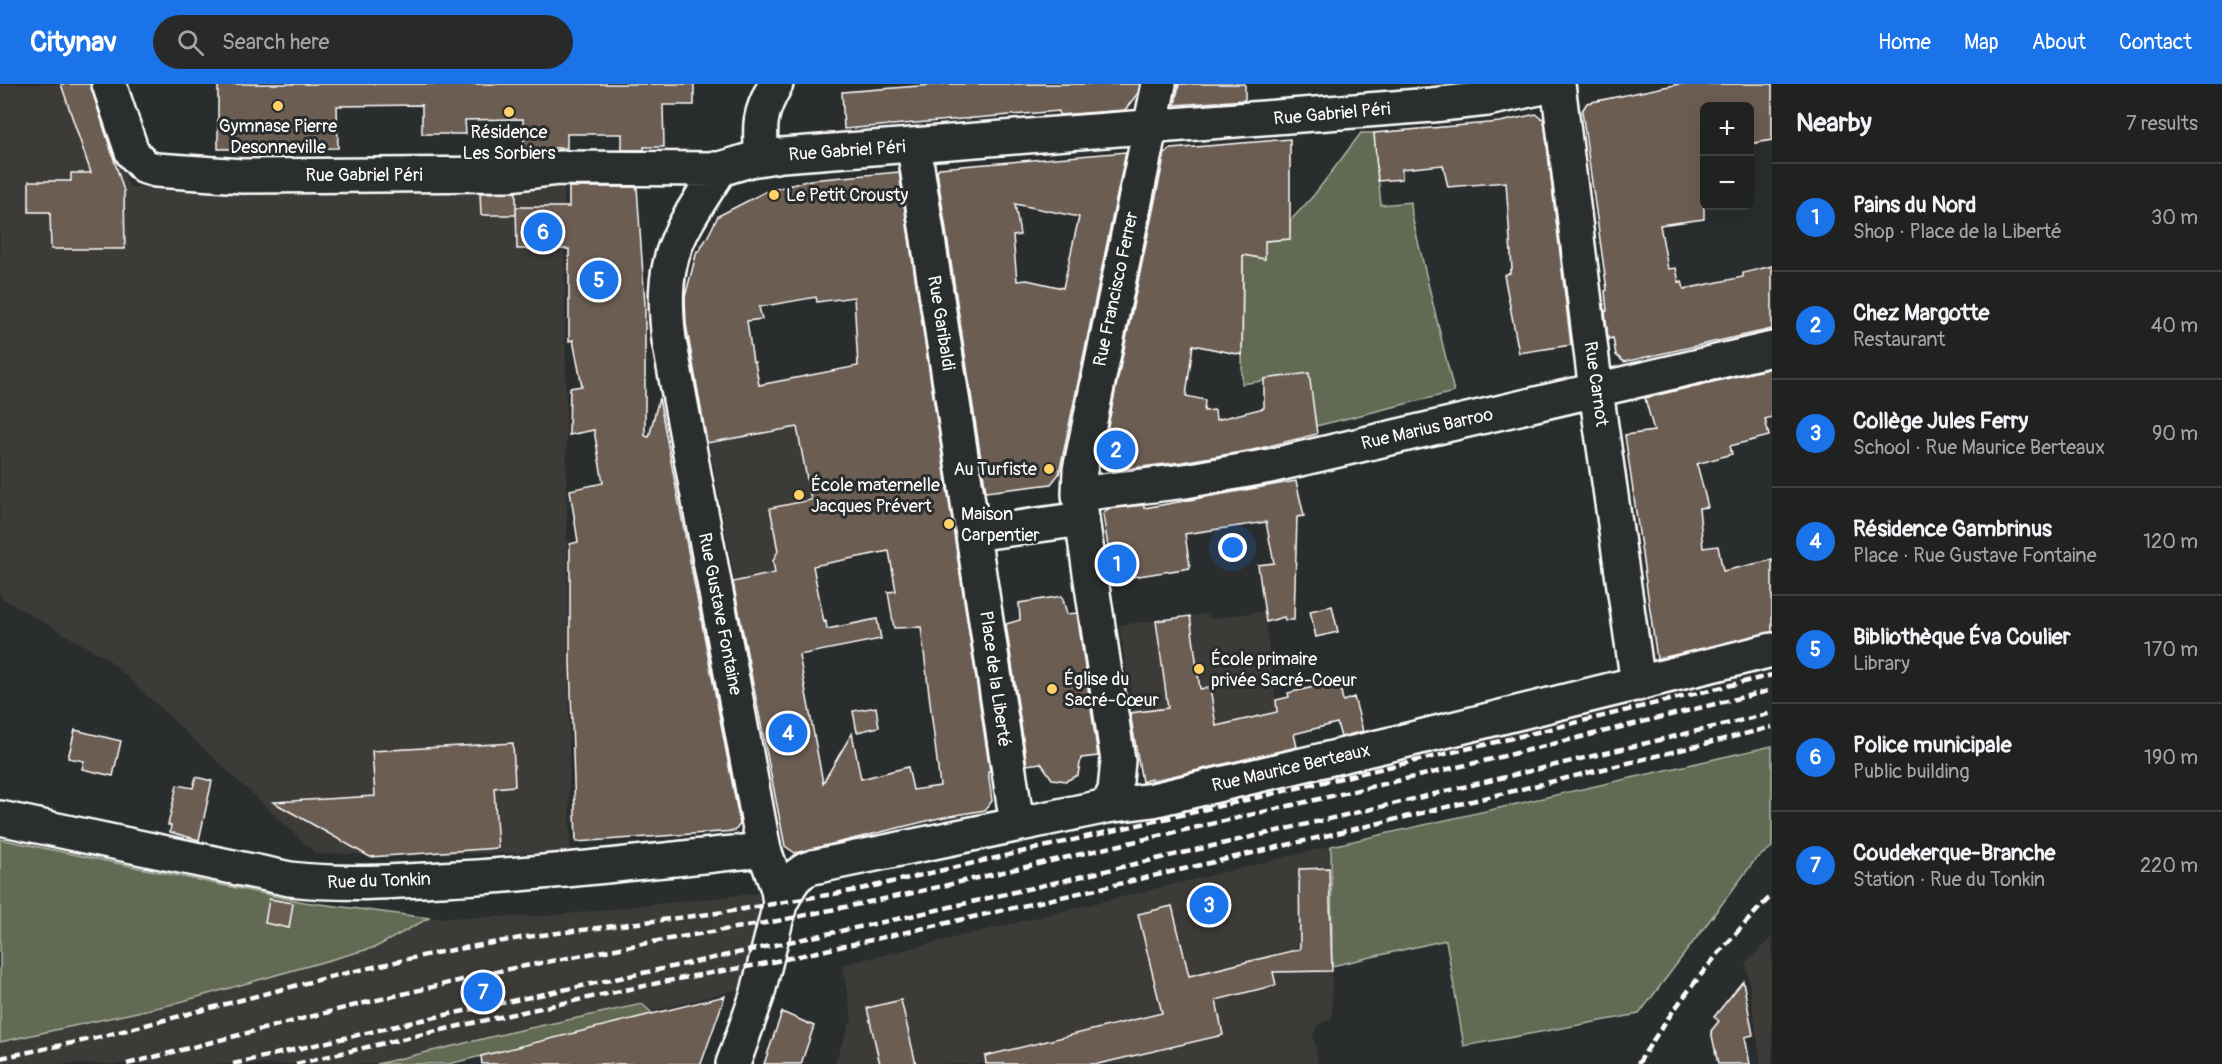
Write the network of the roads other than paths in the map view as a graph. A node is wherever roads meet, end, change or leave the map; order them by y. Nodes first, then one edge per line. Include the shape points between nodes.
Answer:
1 (109, 84) edge
2 (776, 84) edge
3 (1159, 84) edge
4 (1558, 84) edge
5 (1149, 128) junction
6 (914, 147) junction
7 (762, 158) junction
8 (720, 169) junction
9 (1772, 349) edge
10 (1596, 391) junction
11 (968, 499) joint
12 (1080, 506) junction
13 (973, 534) junction
14 (1772, 650) edge
15 (1638, 684) junction
16 (1107, 806) junction
17 (0, 818) edge
18 (1017, 824) junction
19 (766, 856) junction
20 (807, 868) junction
21 (780, 904) junction
22 (733, 1064) edge

1 - 8 street, Rue Gabriel Péri via 128,144 138,161 156,170 243,176 518,174 559,168
2 - 7 street via 760,120
3 - 5 street, Rue Francisco Ferrer
4 - 5 street, Rue Gabriel Péri via 1472,101
4 - 10 street, Rue Carnot
5 - 6 street, Rue Gabriel Péri
5 - 12 street, Rue Francisco Ferrer via 1082,458
6 - 7 street, Rue Gabriel Péri
6 - 11 street, Rue Garibaldi
7 - 8 street, Rue Gabriel Péri
8 - 19 street, Rue Gustave Fontaine via 678,236 669,264 665,298 669,340
9 - 10 street, Rue Marius Barroo
10 - 12 street, Rue Marius Barroo
10 - 15 street, Rue Carnot
11 - 13 street, Place de la Liberté
12 - 13 street
12 - 16 street via 1118,761 1115,790
13 - 18 street, Place de la Liberté
14 - 15 street, Rue Maurice Berteaux
15 - 16 street, Rue Maurice Berteaux via 1153,800
16 - 18 street, Rue Maurice Berteaux
17 - 19 street, Rue du Tonkin via 290,879 333,884
18 - 20 street, Rue Maurice Berteaux
19 - 20 street, Rue Maurice Berteaux via 782,869
19 - 21 street, Rue Gustave Fontaine
20 - 21 street via 794,878
21 - 22 street, Rue Gustave Fontaine via 757,996

